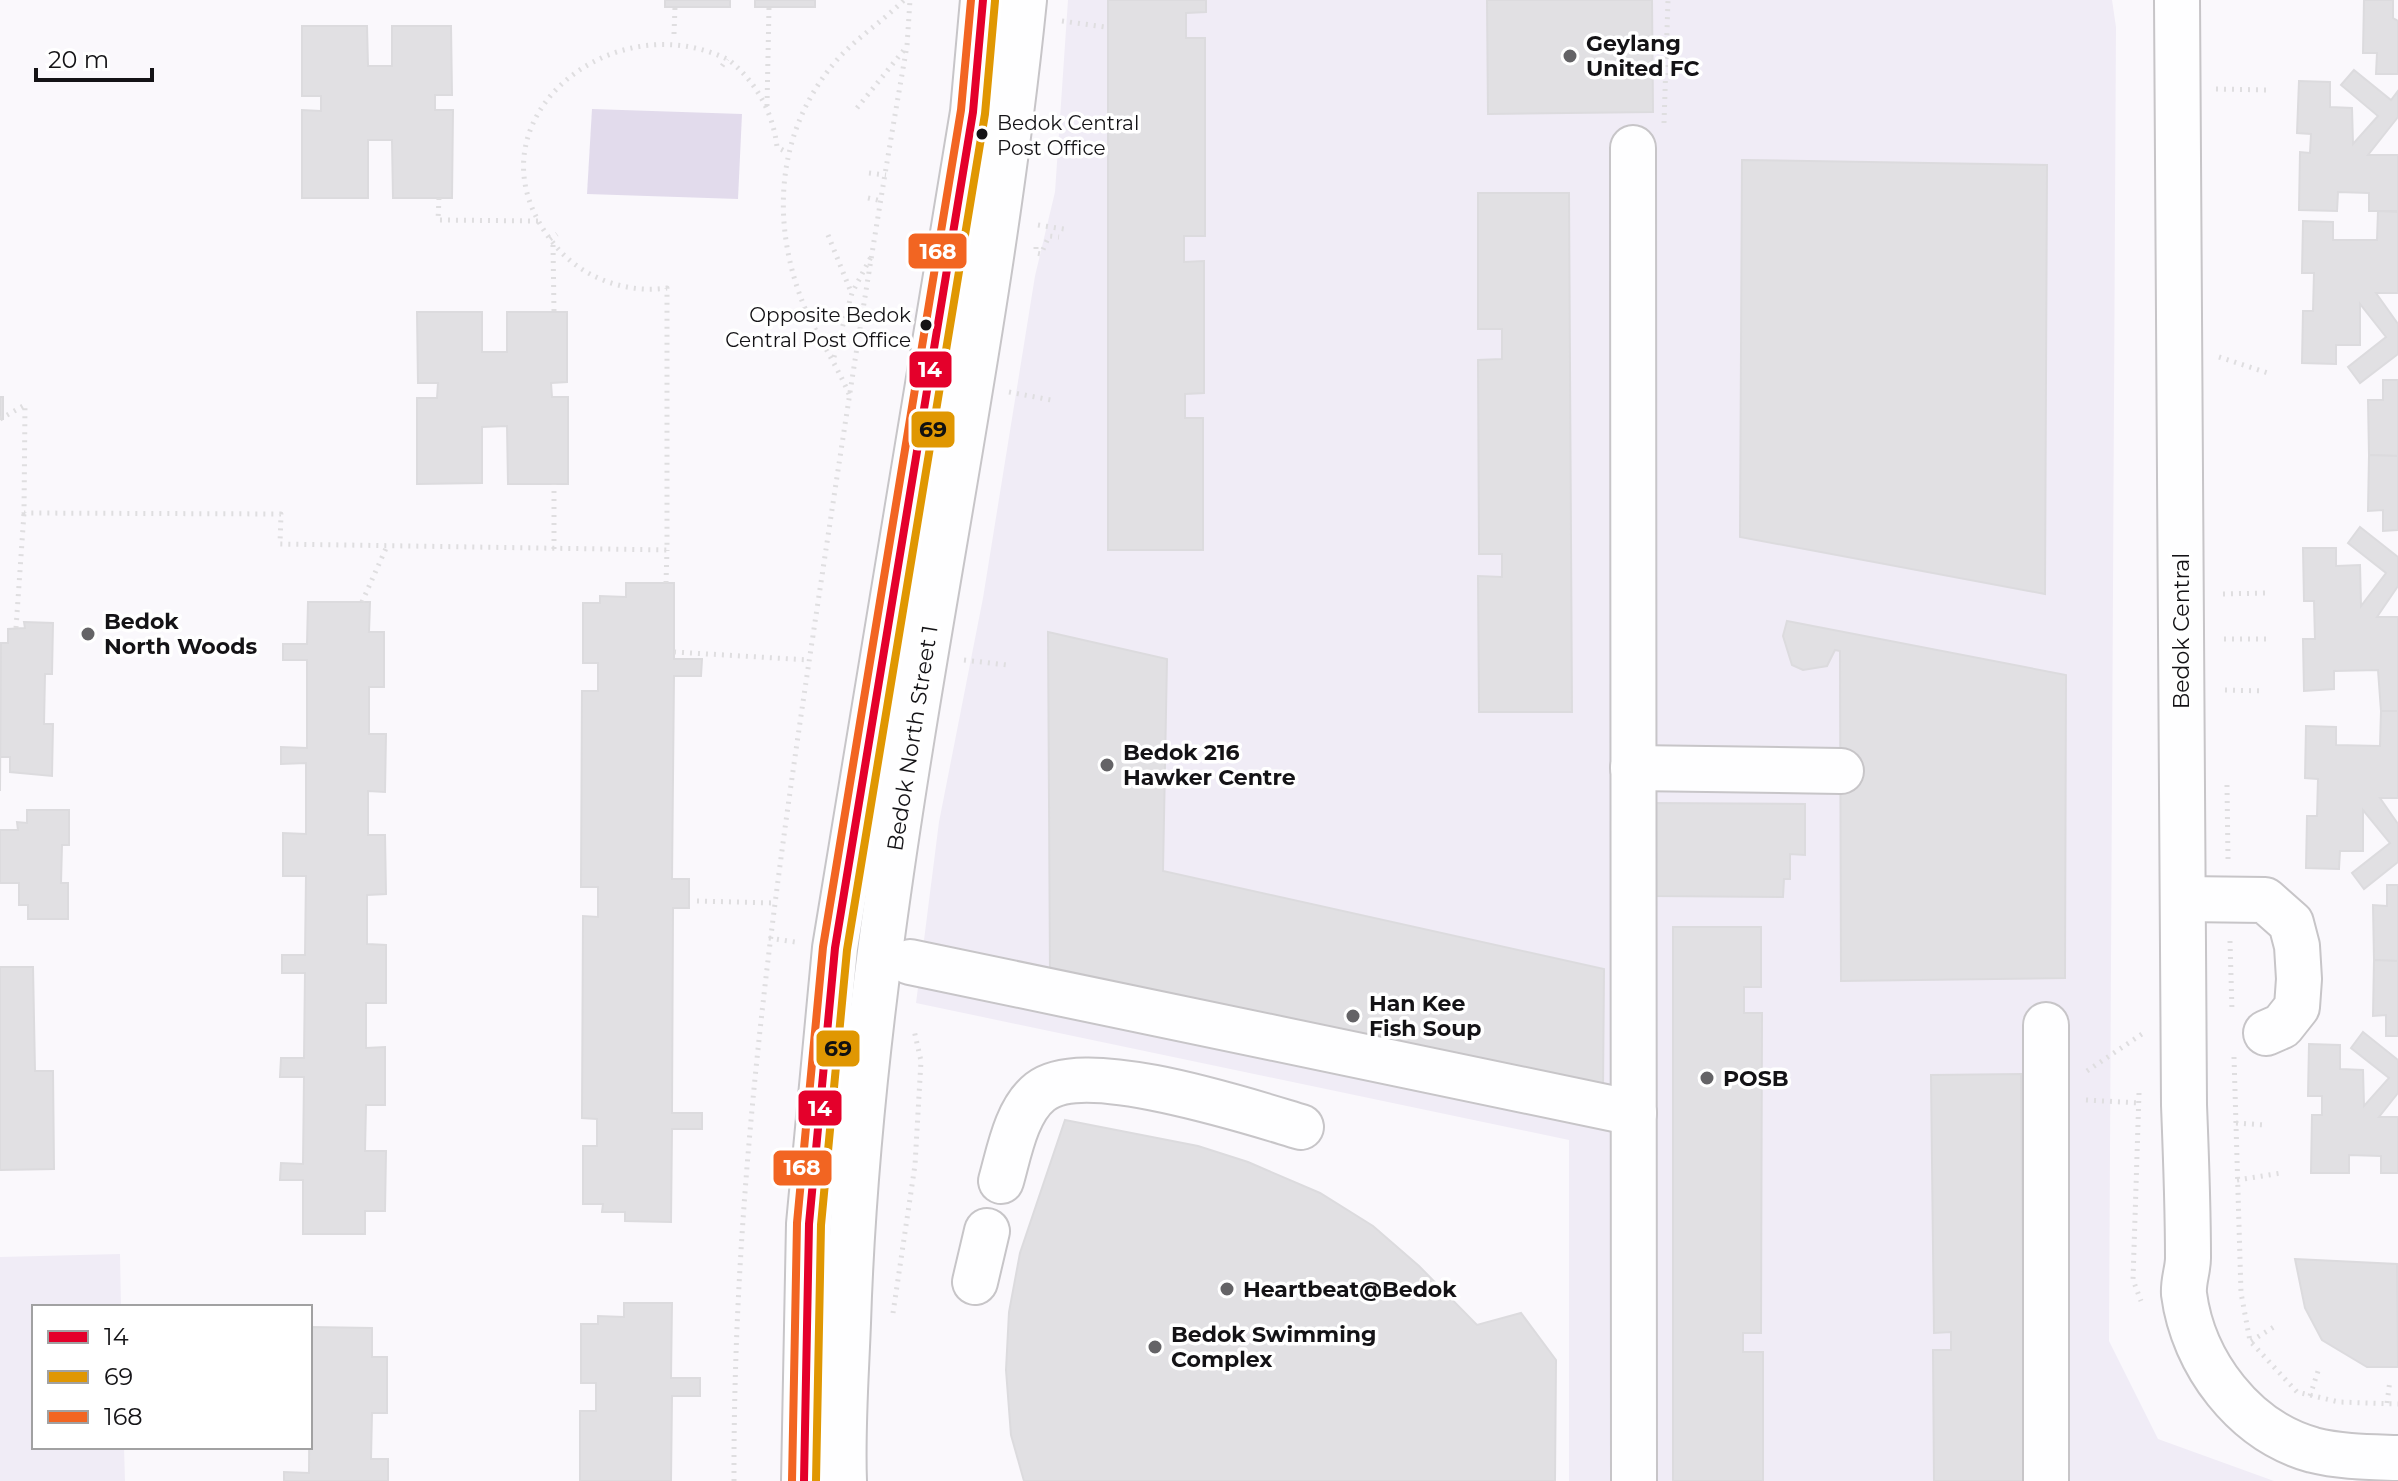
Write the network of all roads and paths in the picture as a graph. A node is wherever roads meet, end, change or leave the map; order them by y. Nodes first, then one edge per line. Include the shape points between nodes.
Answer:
1 (904, 0) edge
2 (910, 0) edge
3 (983, 0) edge
4 (1668, 0) edge
5 (2177, 0) edge
6 (675, 7) dead end
7 (769, 7) dead end
8 (1048, 10) edge
9 (1105, 27) dead end
10 (1058, 36) dead end
11 (907, 46) junction
12 (727, 59) junction
13 (722, 66) dead end
14 (2215, 89) dead end
15 (2269, 90) dead end
16 (541, 97) dead end
17 (767, 107) junction
18 (857, 108) dead end
19 (1649, 142) joint
20 (788, 153) junction
21 (869, 173) dead end
22 (886, 175) junction
23 (439, 198) dead end
24 (868, 198) dead end
25 (882, 201) junction
26 (538, 221) junction
27 (1064, 229) dead end
28 (557, 234) dead end
29 (828, 235) dead end
30 (1037, 236) dead end
31 (1059, 237) dead end
32 (552, 242) junction
33 (1029, 250) dead end
34 (873, 253) junction
35 (852, 293) junction
36 (554, 312) dead end
37 (2218, 357) dead end
38 (833, 358) junction
39 (2268, 373) dead end
40 (1009, 376) dead end
41 (1007, 392) junction
42 (849, 395) junction
43 (1051, 400) dead end
44 (1004, 407) dead end
45 (0, 419) edge
46 (554, 484) dead end
47 (24, 513) junction
48 (387, 546) junction
49 (554, 549) junction
50 (667, 550) junction
51 (666, 583) dead end
52 (2265, 593) dead end
53 (2223, 594) dead end
54 (362, 602) dead end
55 (16, 628) dead end
56 (2224, 639) dead end
57 (2266, 639) dead end
58 (674, 652) dead end
59 (955, 659) dead end
60 (809, 660) junction
61 (1007, 665) dead end
62 (2225, 690) dead end
63 (2265, 691) dead end
64 (1633, 768) junction
65 (2227, 770) dead end
66 (1841, 771) dead end
67 (2183, 899) junction
68 (2247, 900) junction
69 (697, 901) dead end
70 (774, 903) junction
71 (910, 962) joint
72 (2046, 1025) dead end
73 (2143, 1034) dead end
74 (2244, 1037) junction
75 (2046, 1098) junction
76 (2139, 1103) dead end
77 (1634, 1113) junction
78 (2236, 1123) junction
79 (2265, 1125) dead end
80 (1301, 1127) dead end
81 (2281, 1173) dead end
82 (2237, 1180) junction
83 (1001, 1181) dead end
84 (987, 1231) dead end
85 (2188, 1262) junction
86 (975, 1282) dead end
87 (892, 1319) dead end
88 (2277, 1325) dead end
89 (2250, 1341) junction
90 (2318, 1371) dead end
91 (2390, 1380) dead end
92 (2310, 1396) junction
93 (2398, 1404) edge
94 (2392, 1424) edge
95 (2398, 1458) edge
96 (734, 1481) edge
97 (804, 1481) edge
98 (844, 1481) edge
99 (1634, 1481) edge
100 (2046, 1481) edge

1 - 20 path via 822,79
2 - 11 path
3 - 97 street, Bedok North Street 1 via 973,112 835,948 809,1224
4 - 19 path
5 - 67 street, Bedok Central
6 - 12 path via 671,34 710,47
7 - 17 path
8 - 9 path
8 - 10 path
8 - 98 street, Bedok North Street 1 via 995,241 935,590 867,1043 851,1230
11 - 18 path
11 - 22 path
12 - 13 path
12 - 17 path
14 - 15 path
16 - 26 path via 523,148 524,180
17 - 20 path via 777,147
19 - 64 street
20 - 38 path via 782,194 787,255 808,313
21 - 22 path
22 - 25 path
23 - 26 path via 438,220
24 - 25 path
25 - 34 path
26 - 32 path
27 - 33 path via 1033,224
28 - 32 path
29 - 35 path
30 - 31 path via 1036,253 1041,254 1049,236
32 - 36 path
32 - 50 path via 581,268 608,282 667,288
34 - 35 path
34 - 42 path
35 - 38 path
37 - 39 path
38 - 42 path
40 - 41 path
41 - 43 path
41 - 44 path
42 - 60 path
45 - 47 path via 25,405
46 - 49 path
47 - 48 path via 281,514 280,544
47 - 55 path
48 - 49 path
48 - 54 path
49 - 50 path
50 - 51 path
52 - 53 path
56 - 57 path
58 - 60 path
59 - 61 path
60 - 70 path
62 - 63 path
64 - 66 street
64 - 77 street
65 - 68 path
67 - 68 street
67 - 85 street, Bedok Central
68 - 74 path
68 - 74 street via 2291,923 2299,979 2297,1007 2282,1026
69 - 70 path
70 - 96 path via 743,1213 733,1389
71 - 77 street
71 - 87 path via 907,1010 921,1061 915,1165
72 - 75 street
73 - 75 path
74 - 78 path
75 - 76 path
75 - 100 street
77 - 99 street
78 - 79 path
78 - 82 path
80 - 83 street via 1171,1092 1069,1079 1049,1086 1030,1103
81 - 82 path
82 - 89 path via 2241,1293
84 - 86 street
85 - 94 street, Bedok Central via 2213,1348 2254,1404 2315,1437 2343,1442
85 - 95 street, Bedok Central via 2183,1279 2190,1324 2208,1365 2235,1402 2302,1446 2341,1456
88 - 89 path
89 - 92 path via 2297,1392
90 - 92 path
91 - 94 path
92 - 94 path
93 - 94 path

